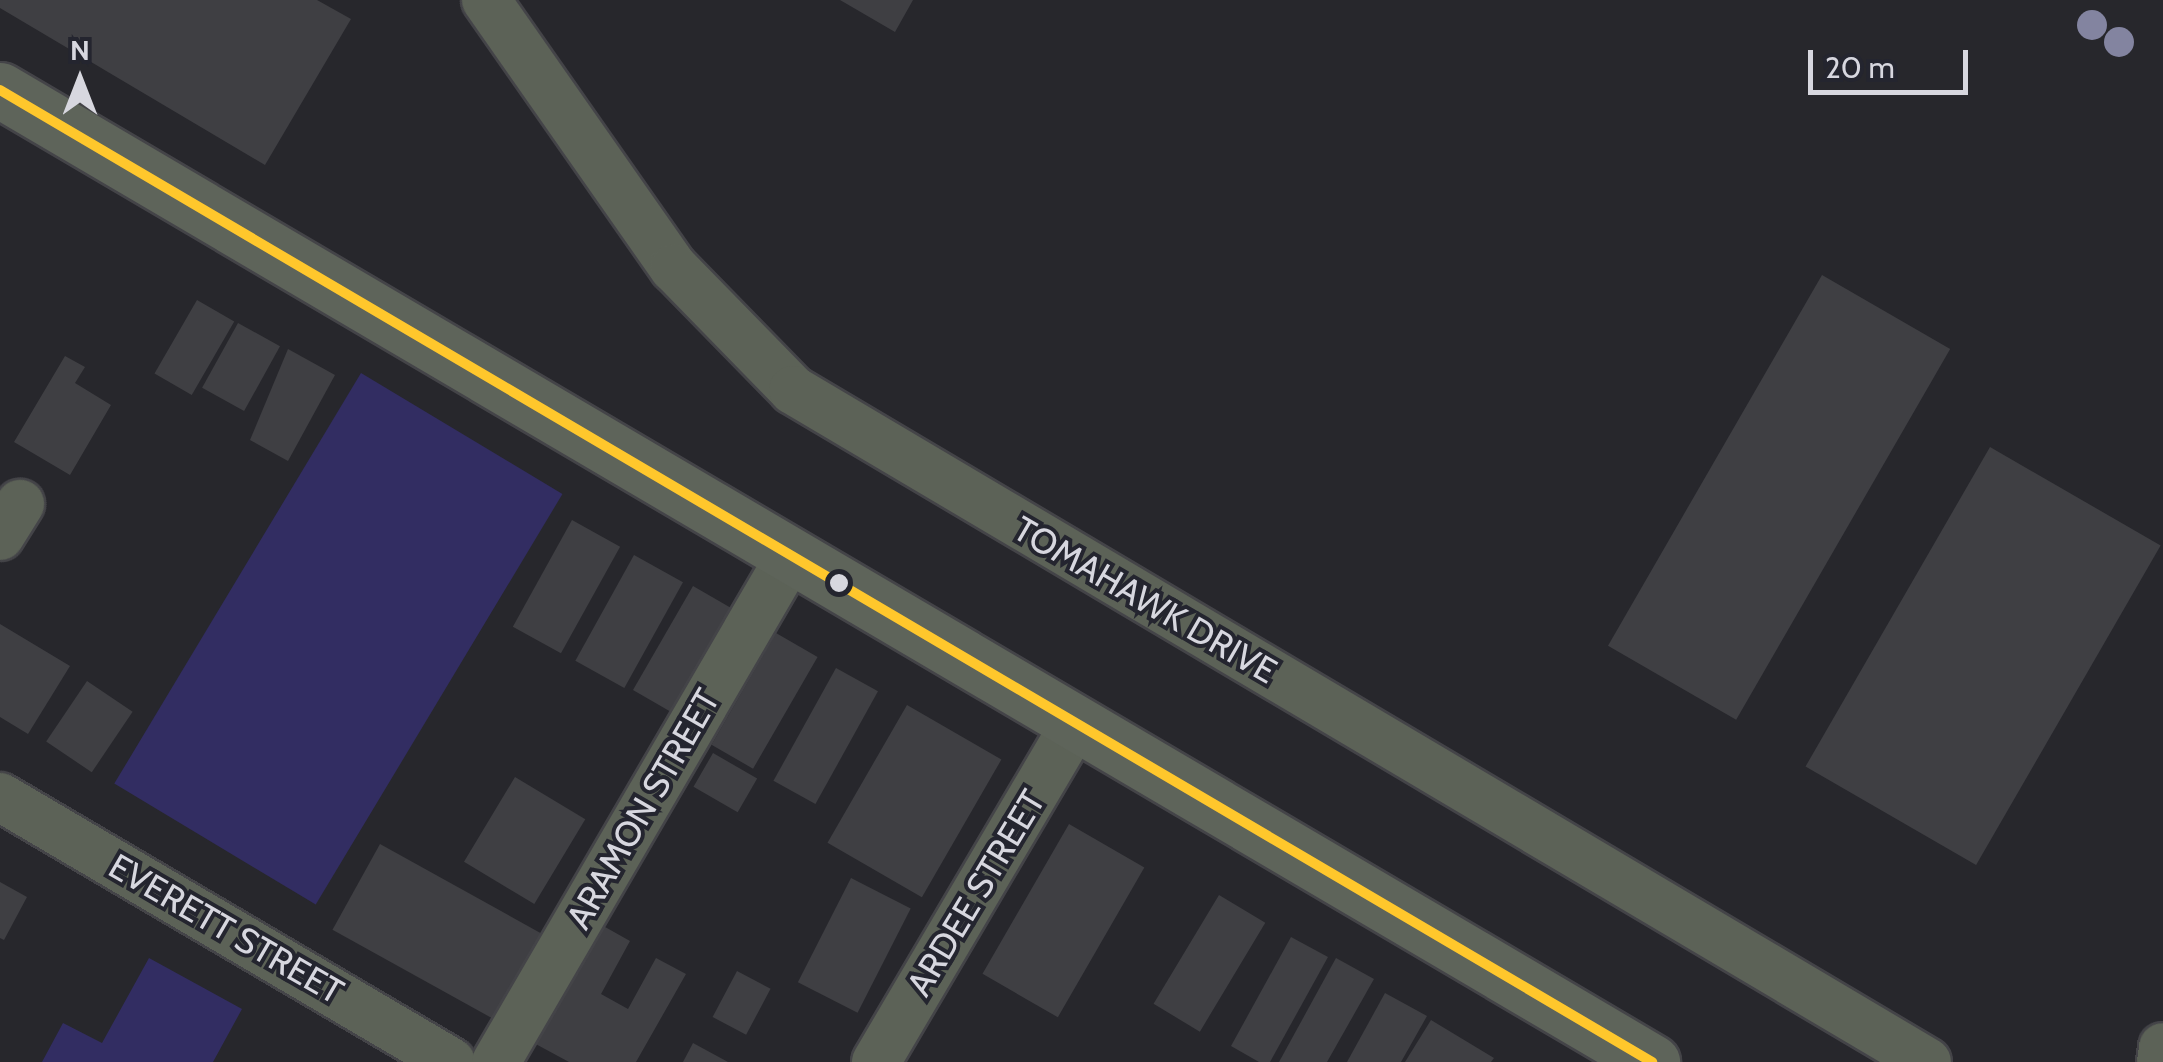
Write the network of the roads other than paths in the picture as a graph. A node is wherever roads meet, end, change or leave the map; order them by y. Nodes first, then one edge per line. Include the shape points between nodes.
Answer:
1 (486, 0) edge
2 (0, 90) edge
3 (791, 556) junction
4 (1076, 723) junction
5 (0, 797) edge
6 (2163, 1047) edge
7 (451, 1062) edge
8 (496, 1062) edge
9 (876, 1062) edge
10 (1652, 1062) edge
11 (1928, 1062) edge
12 (2161, 1062) edge

1 - 11 street, TOMAHAWK DRIVE via 674,268 794,390
2 - 3 main road
3 - 4 main road
3 - 8 street, ARAMON STREET
4 - 9 street, ARDEE STREET
4 - 10 main road
5 - 7 street, EVERETT STREET
6 - 12 street

